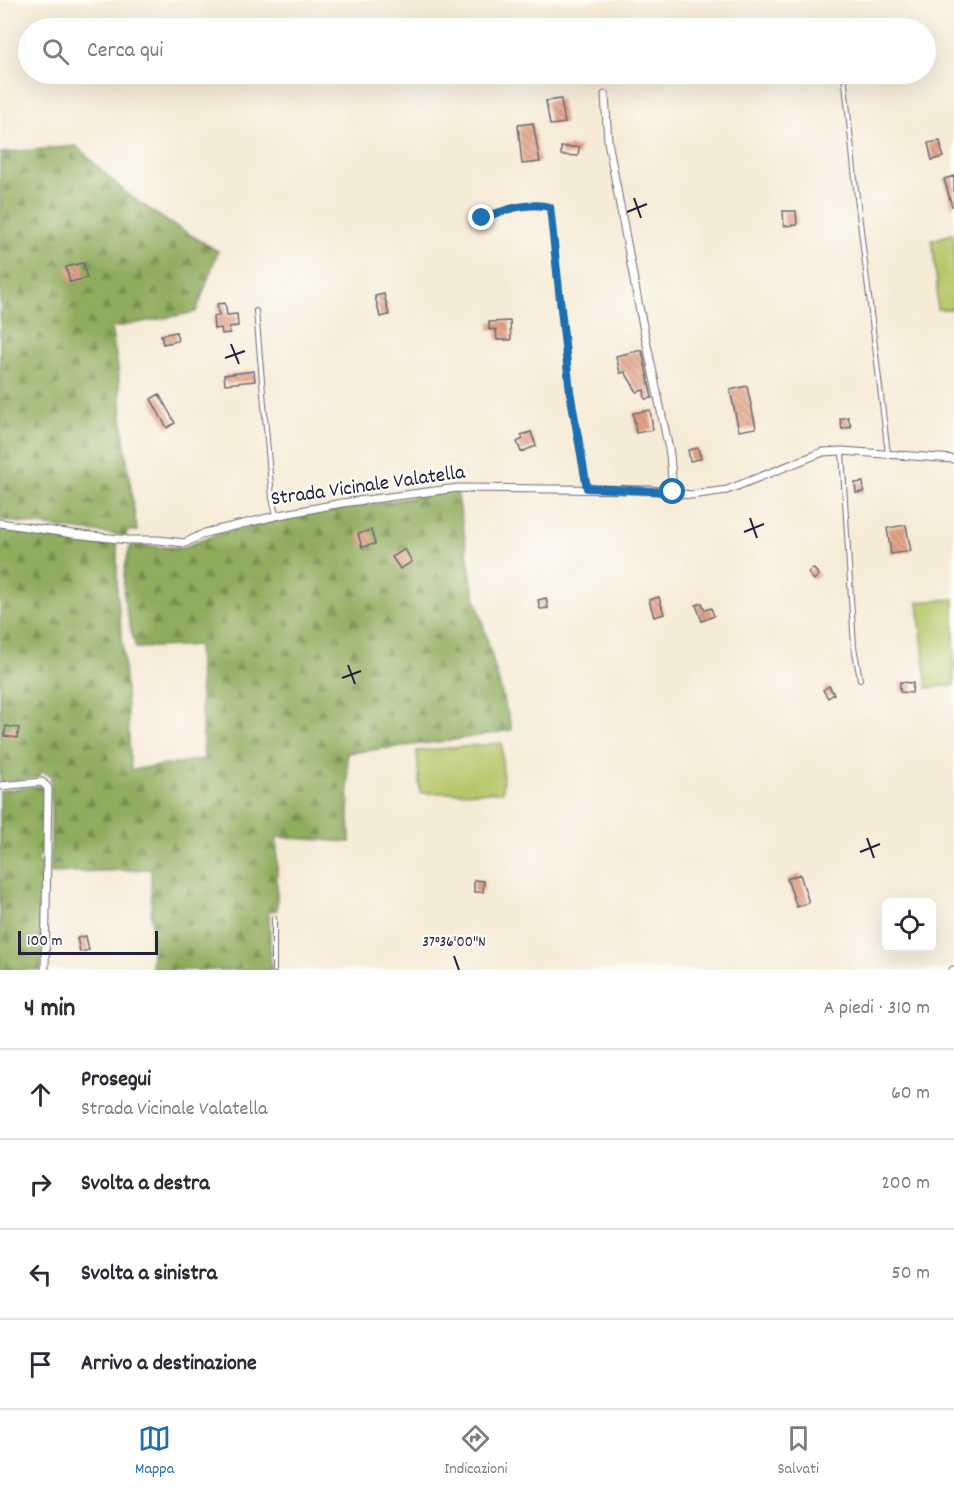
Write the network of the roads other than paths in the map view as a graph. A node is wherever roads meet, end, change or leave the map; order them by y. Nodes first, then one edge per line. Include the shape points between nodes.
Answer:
1 (845, 84) edge
2 (605, 95) dead end
3 (482, 218) dead end
4 (256, 311) dead end
5 (842, 451) junction
6 (888, 455) junction
7 (954, 459) edge
8 (587, 488) junction
9 (673, 492) junction
10 (277, 516) junction
11 (0, 523) edge
12 (860, 679) dead end
13 (0, 786) edge
14 (274, 918) dead end
15 (45, 970) edge
16 (274, 970) edge

1 - 6 lane
2 - 9 street via 608,141 670,454
3 - 8 lane via 516,207 550,207 570,392
4 - 10 lane
5 - 6 street, Strada Vicinale Valatella
5 - 9 street, Strada Vicinale Valatella via 823,452 727,490 691,495
5 - 12 lane via 854,647
6 - 7 street, Strada Vicinale Valatella
8 - 9 street, Strada Vicinale Valatella
8 - 10 street, Strada Vicinale Valatella via 458,488
10 - 11 street, Strada Vicinale Valatella via 205,532 185,543 95,537
13 - 15 street via 42,782 48,788
14 - 16 lane

